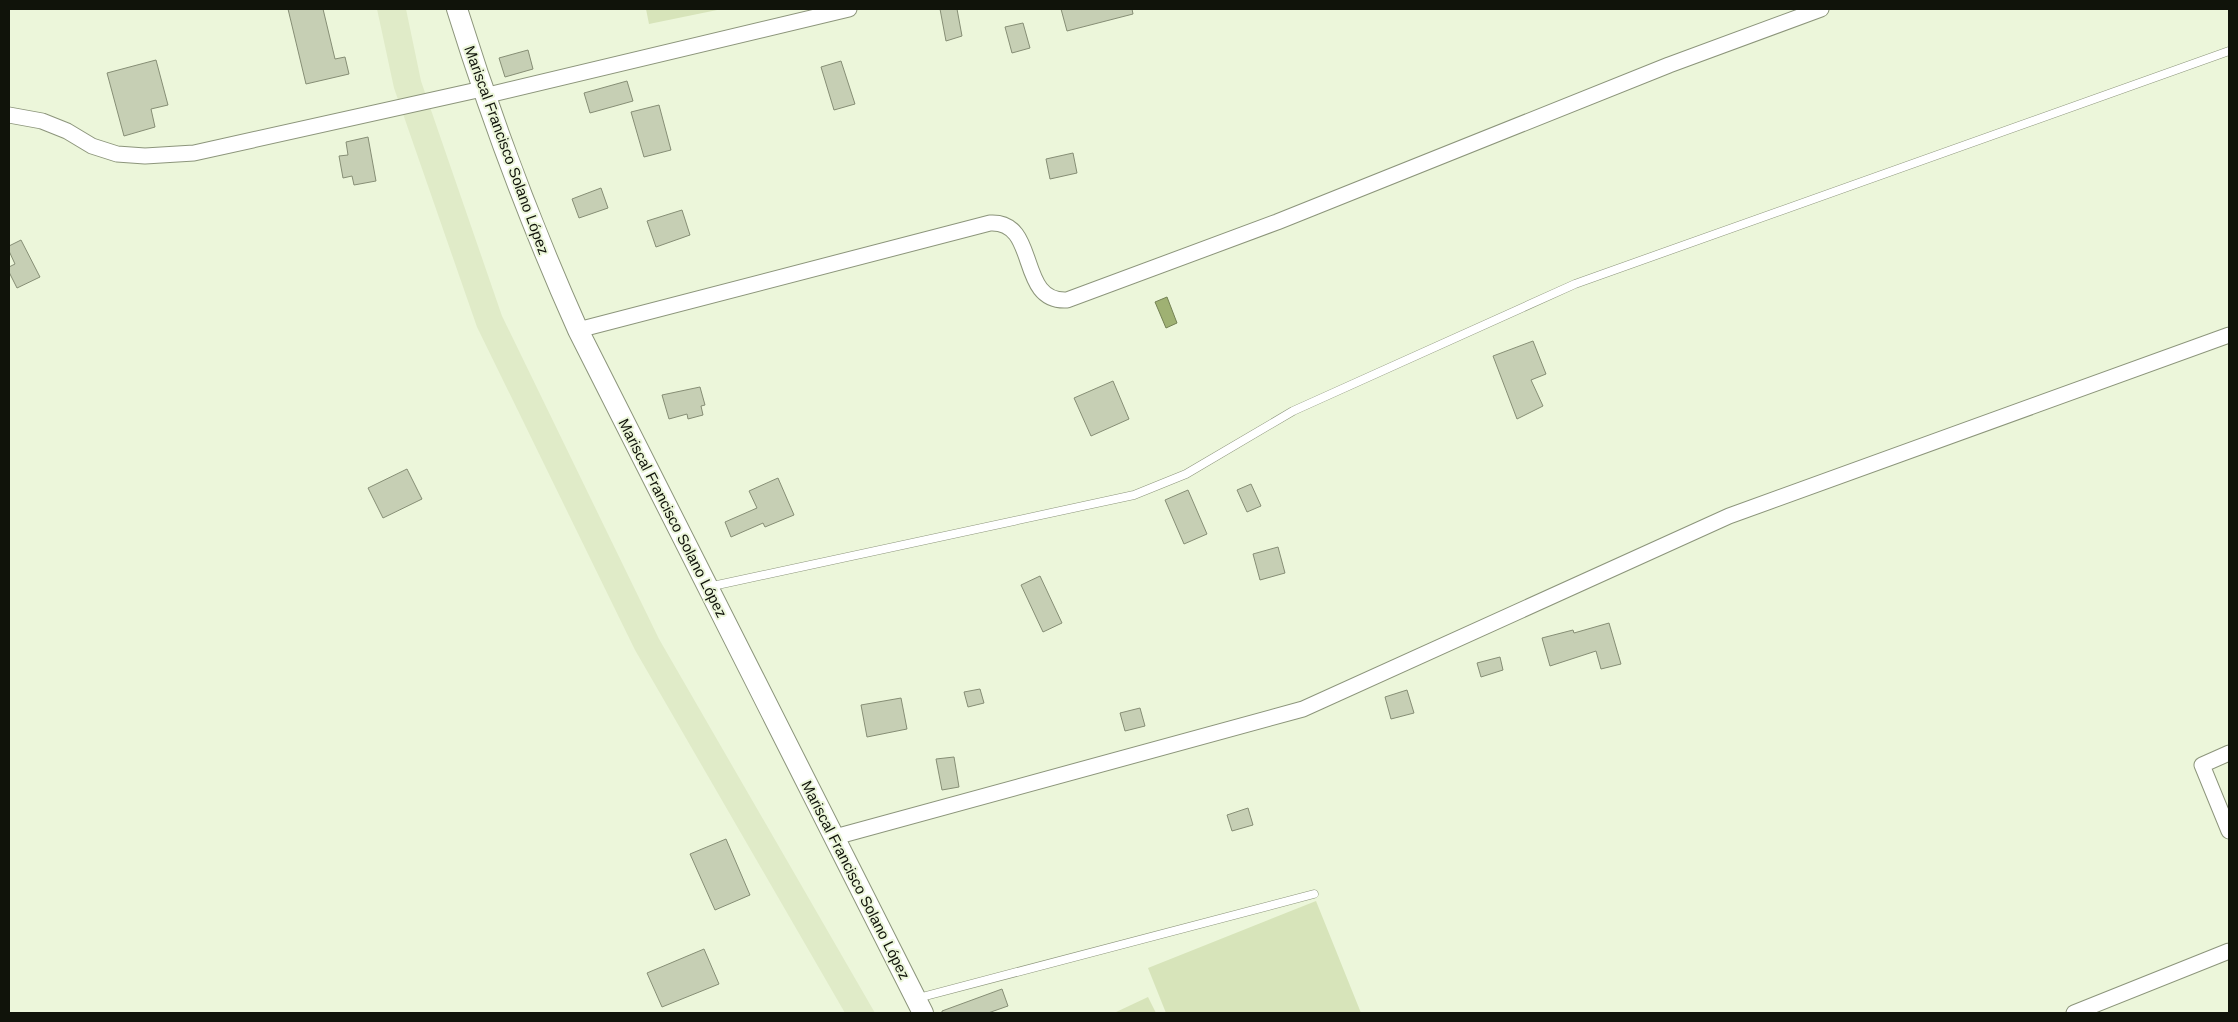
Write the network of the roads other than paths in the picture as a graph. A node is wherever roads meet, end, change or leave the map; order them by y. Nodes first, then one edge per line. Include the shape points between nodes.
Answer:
1 (458, 9) edge
2 (849, 9) edge
3 (1820, 9) edge
4 (2229, 51) edge
5 (483, 92) junction
6 (9, 115) edge
7 (578, 330) junction
8 (2229, 335) edge
9 (708, 587) junction
10 (2229, 753) edge
11 (2229, 831) edge
12 (835, 836) junction
13 (1314, 894) dead end
14 (2229, 951) edge
15 (919, 1006) edge
16 (2074, 1013) edge

1 - 5 street, Mariscal Francisco Solano López
2 - 5 street
3 - 7 street via 1670,65 1277,222 1067,300 1052,299 1039,290 1018,235 1008,226 996,223
4 - 9 lane via 1575,284 1293,411 1186,474 1134,495
5 - 6 street via 194,152 145,156 117,154 92,146 42,121
5 - 7 street, Mariscal Francisco Solano López via 546,260
7 - 9 street, Mariscal Francisco Solano López
8 - 12 street via 1729,516 1303,708
9 - 12 street, Mariscal Francisco Solano López
10 - 11 street via 2202,765
12 - 15 street, Mariscal Francisco Solano López
13 - 15 lane
14 - 16 street

